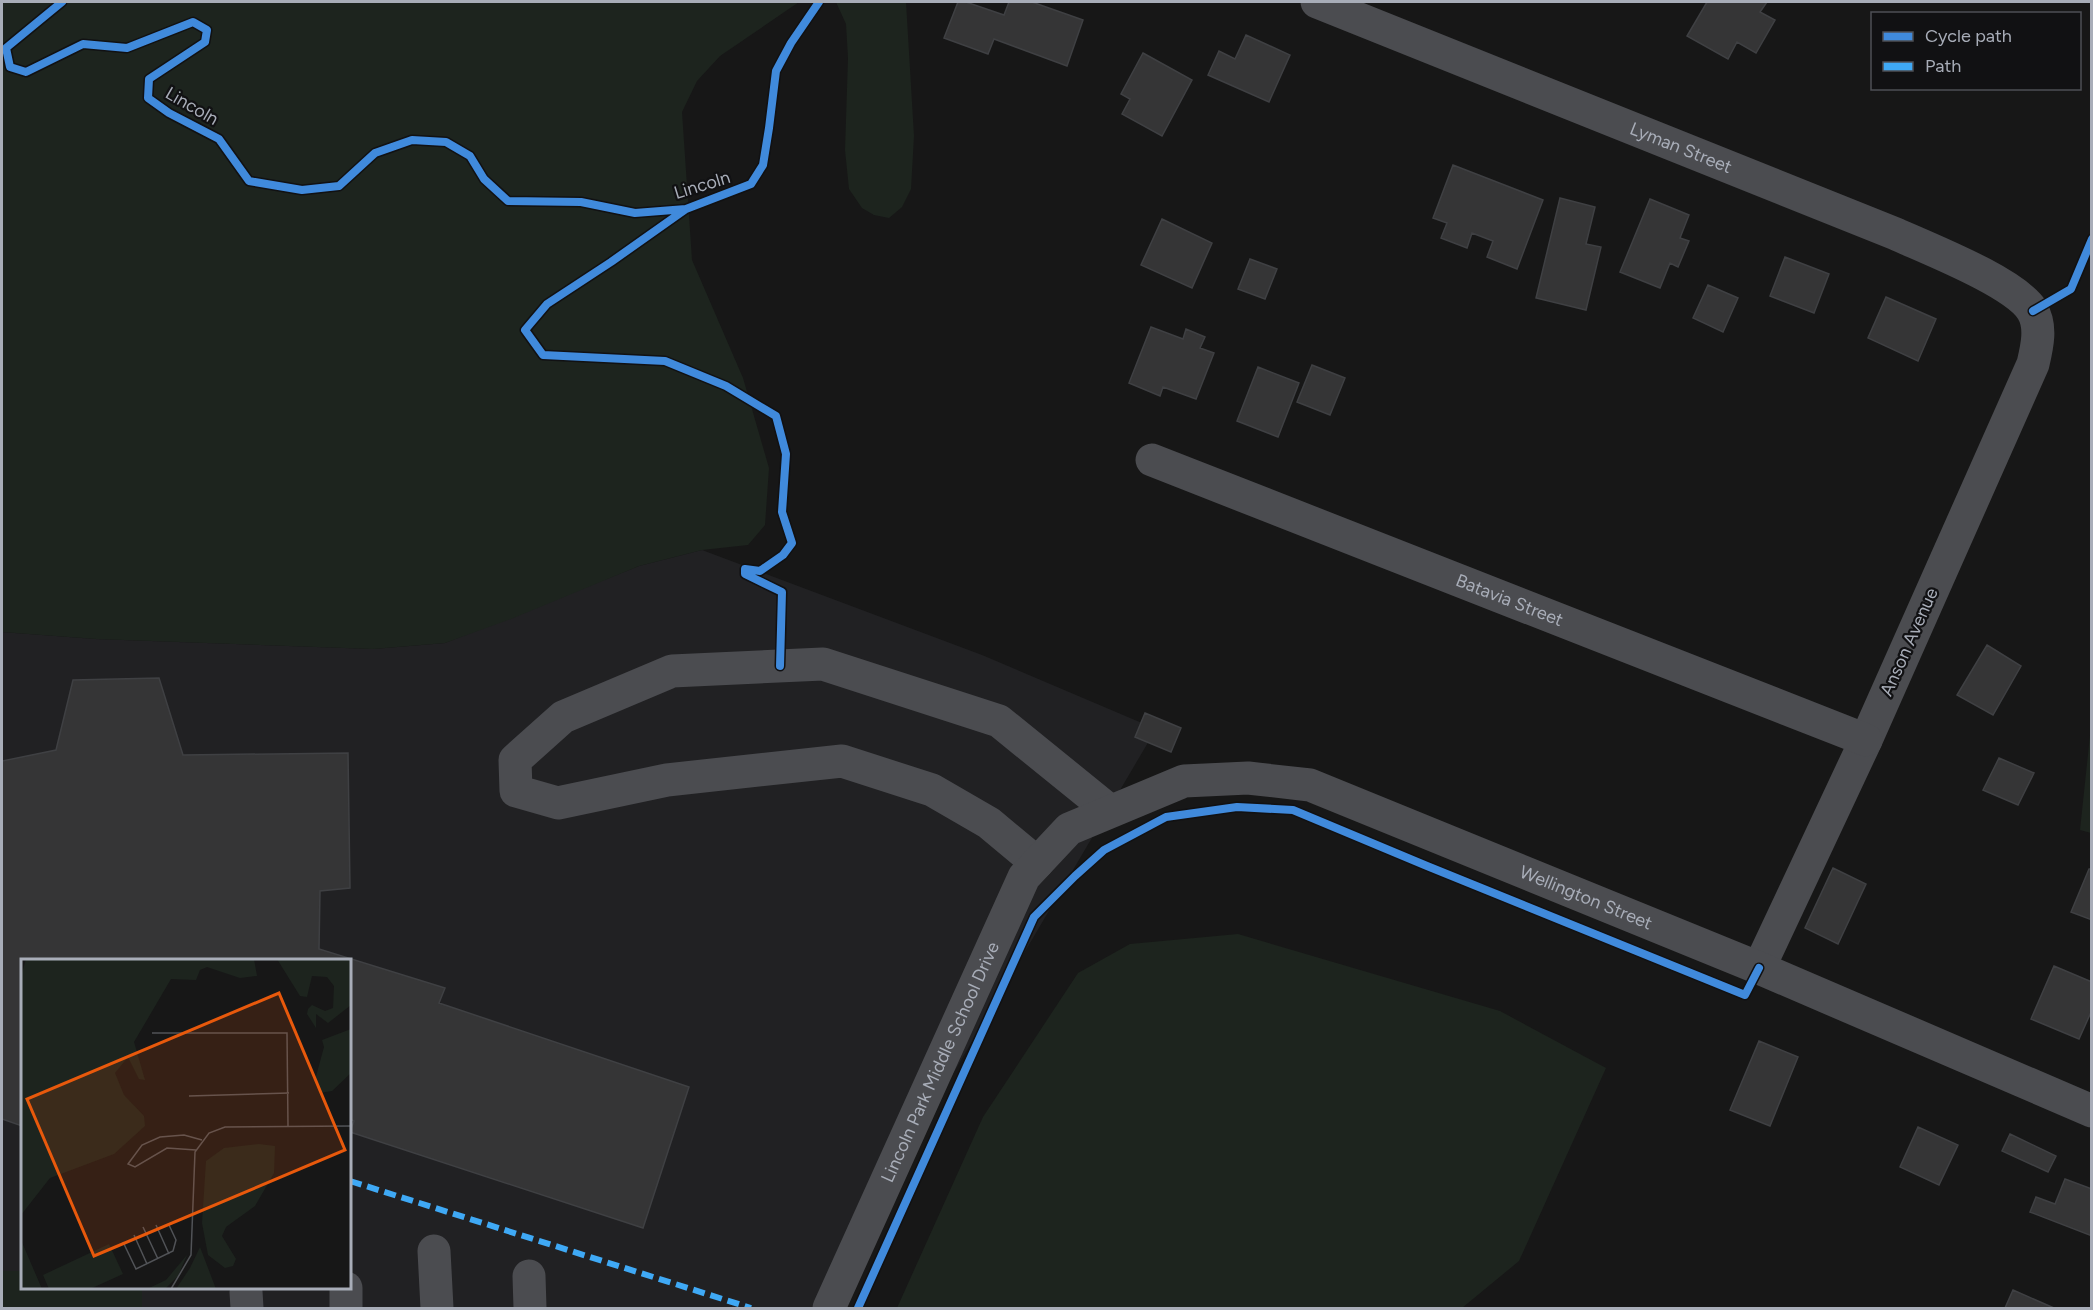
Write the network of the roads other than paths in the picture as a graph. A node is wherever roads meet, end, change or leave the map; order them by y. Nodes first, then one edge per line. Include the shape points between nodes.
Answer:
1 (1317, 2) edge
2 (2033, 311) joint
3 (1152, 460) dead end
4 (1866, 740) junction
5 (1110, 811) junction
6 (1069, 829) joint
7 (1037, 863) junction
8 (1759, 968) junction
9 (2091, 1111) edge
10 (434, 1251) dead end
11 (529, 1276) dead end
12 (345, 1289) edge
13 (346, 1308) edge
14 (437, 1308) edge
15 (530, 1308) edge
16 (830, 1308) edge

1 - 2 street, Lyman Street via 1896,234 2012,291
2 - 4 street, Anson Avenue via 2038,333 2033,364
3 - 4 street, Batavia Street
4 - 8 street, Anson Avenue
5 - 6 street, Wellington Street
5 - 7 street via 999,721 823,664 672,671 563,717 515,760 516,791 558,803 667,780 842,761 932,790 989,823
5 - 8 street, Wellington Street via 1184,781 1248,778 1310,785
6 - 7 street, Lincoln Park Middle School Drive
7 - 16 street, Lincoln Park Middle School Drive via 1024,877
8 - 9 street, Wellington Street
10 - 14 street
11 - 15 street
12 - 13 street

